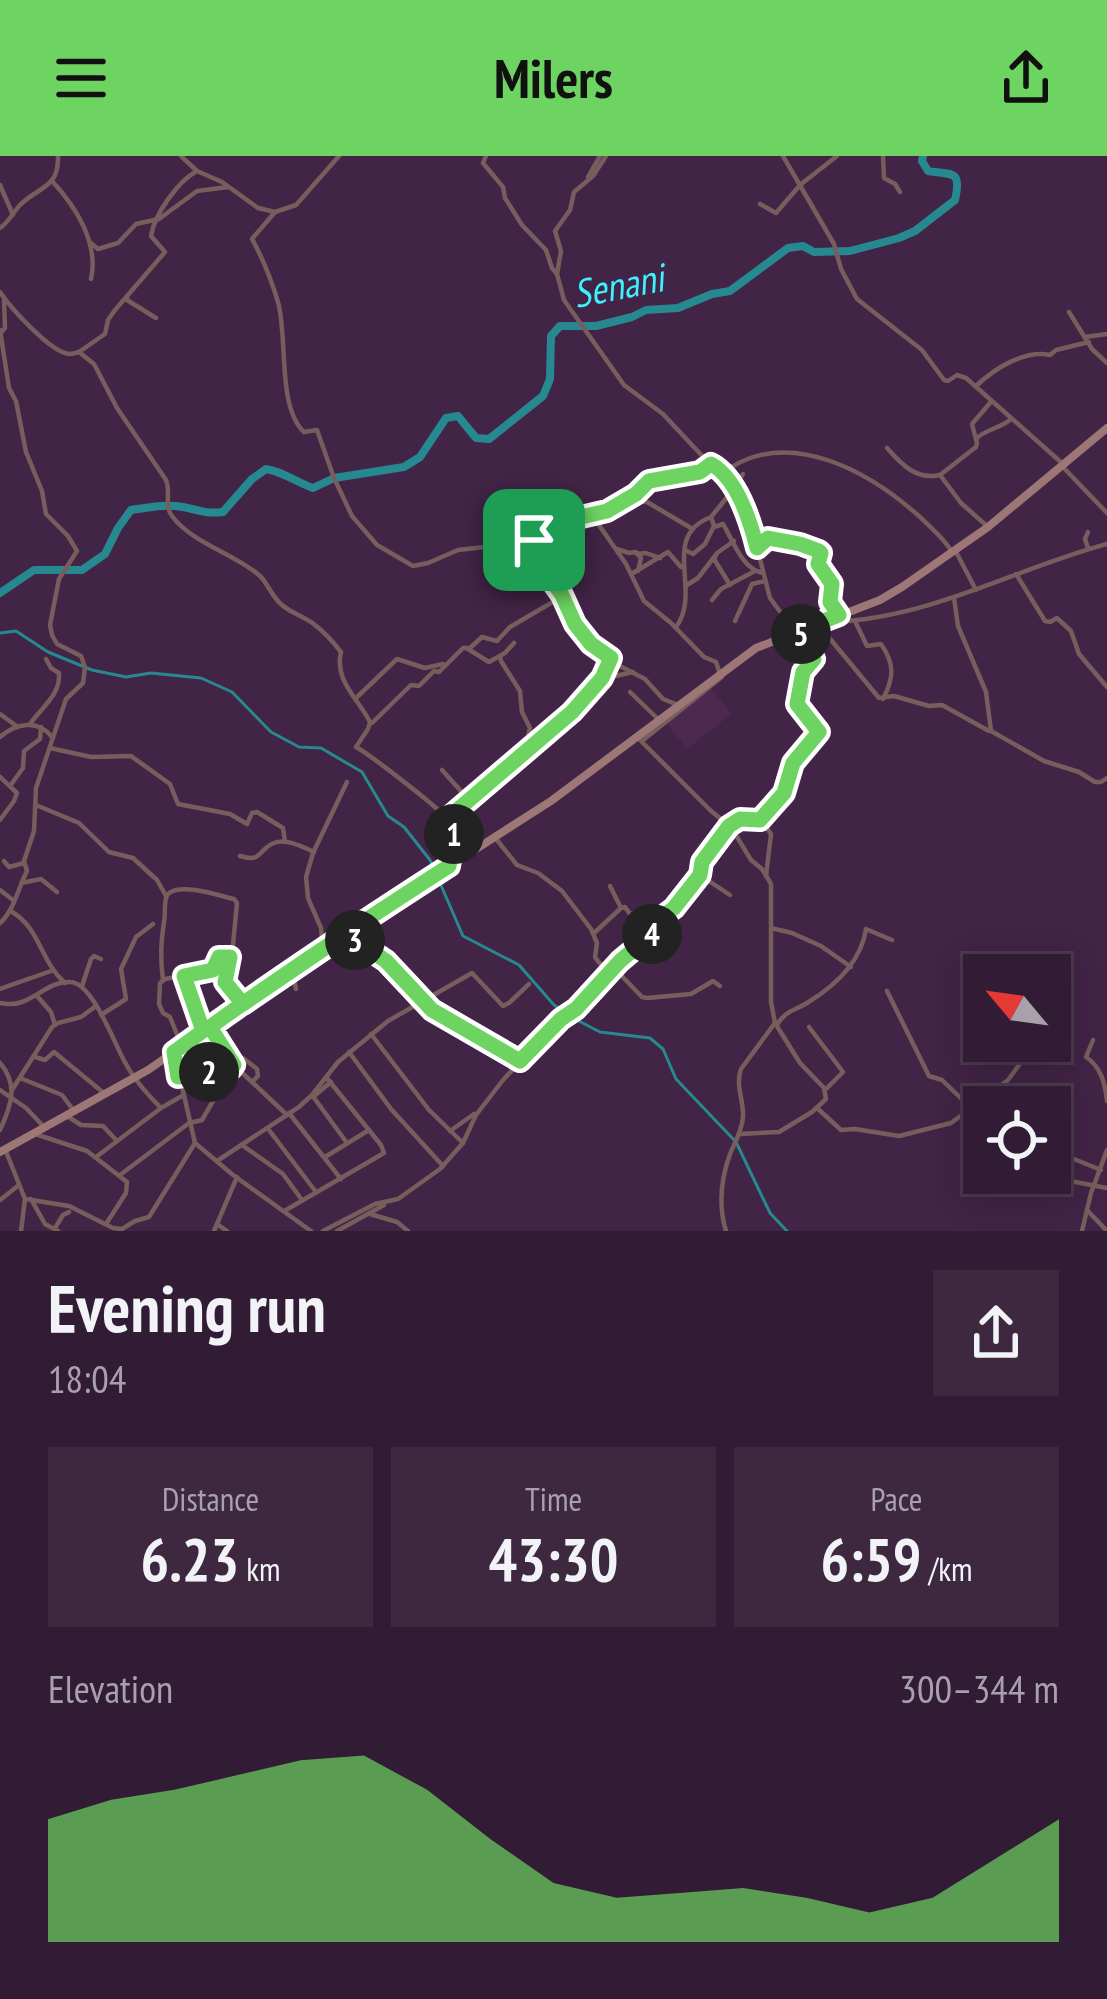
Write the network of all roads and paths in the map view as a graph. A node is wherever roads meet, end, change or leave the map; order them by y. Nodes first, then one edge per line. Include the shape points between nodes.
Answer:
1 (58, 156) edge
2 (181, 156) edge
3 (339, 156) edge
4 (486, 156) edge
5 (603, 156) edge
6 (783, 156) edge
7 (819, 156) edge
8 (837, 156) edge
9 (883, 156) edge
10 (826, 164) junction
11 (197, 171) junction
12 (52, 181) junction
13 (0, 185) edge
14 (800, 185) junction
15 (228, 187) junction
16 (900, 192) dead end
17 (760, 204) dead end
18 (275, 212) junction
19 (13, 214) junction
20 (153, 220) junction
21 (0, 228) edge
22 (91, 243) junction
23 (557, 274) junction
24 (91, 279) dead end
25 (2, 295) edge
26 (127, 296) junction
27 (1069, 312) dead end
28 (157, 318) dead end
29 (0, 333) edge
30 (1107, 334) edge
31 (1087, 339) junction
32 (79, 352) junction
33 (1106, 359) edge
34 (976, 386) junction
35 (992, 401) junction
36 (1011, 419) junction
37 (1104, 433) edge
38 (976, 439) junction
39 (887, 448) dead end
40 (711, 464) junction
41 (1062, 464) junction
42 (742, 474) dead end
43 (940, 475) junction
44 (732, 486) junction
45 (631, 498) junction
46 (592, 513) junction
47 (1107, 513) edge
48 (711, 517) junction
49 (714, 527) junction
50 (988, 527) junction
51 (691, 529) junction
52 (1088, 532) dead end
53 (534, 540) junction
54 (734, 541) junction
55 (1107, 544) edge
56 (757, 548) junction
57 (1089, 549) junction
58 (616, 550) junction
59 (685, 550) junction
60 (954, 551) junction
61 (638, 554) junction
62 (715, 556) junction
63 (659, 558) junction
64 (681, 566) junction
65 (634, 572) junction
66 (1016, 574) junction
67 (761, 575) junction
68 (687, 585) junction
69 (730, 585) junction
70 (976, 590) junction
71 (563, 596) junction
72 (954, 598) junction
73 (712, 600) dead end
74 (830, 602) junction
75 (867, 605) junction
76 (839, 615) junction
77 (878, 616) junction
78 (734, 621) dead end
79 (854, 621) junction
80 (676, 627) junction
81 (809, 627) junction
82 (514, 643) dead end
83 (465, 650) junction
84 (500, 656) junction
85 (46, 658) dead end
86 (443, 664) junction
87 (608, 665) junction
88 (436, 672) junction
89 (633, 672) junction
90 (722, 672) junction
91 (602, 678) junction
92 (1107, 687) edge
93 (630, 692) dead end
94 (355, 698) junction
95 (883, 699) junction
96 (678, 705) junction
97 (0, 714) edge
98 (658, 719) junction
99 (30, 724) junction
100 (370, 724) junction
101 (18, 727) junction
102 (41, 727) junction
103 (991, 731) junction
104 (1, 734) edge
105 (52, 738) junction
106 (638, 739) junction
107 (50, 748) junction
108 (525, 750) junction
109 (442, 770) dead end
110 (0, 777) edge
111 (1107, 778) edge
112 (347, 782) dead end
113 (10, 787) junction
114 (469, 800) junction
115 (36, 805) junction
116 (448, 818) junction
117 (0, 820) edge
118 (760, 820) junction
119 (730, 827) junction
120 (495, 838) junction
121 (285, 842) junction
122 (314, 852) junction
123 (239, 856) dead end
124 (4, 861) dead end
125 (24, 863) junction
126 (447, 867) junction
127 (700, 874) junction
128 (766, 876) junction
129 (21, 883) junction
130 (610, 886) dead end
131 (0, 890) edge
132 (57, 892) dead end
133 (730, 895) dead end
134 (166, 896) junction
135 (14, 900) junction
136 (388, 906) junction
137 (621, 908) junction
138 (11, 911) junction
139 (638, 912) dead end
140 (0, 923) edge
141 (153, 924) dead end
142 (772, 928) junction
143 (593, 934) junction
144 (355, 940) junction
145 (892, 940) dead end
146 (326, 947) junction
147 (230, 957) junction
148 (100, 959) dead end
149 (850, 967) junction
150 (52, 971) junction
151 (609, 972) junction
152 (284, 975) junction
153 (184, 976) junction
154 (163, 980) junction
155 (65, 982) junction
156 (529, 984) dead end
157 (82, 986) junction
158 (720, 986) dead end
159 (0, 989) edge
160 (296, 989) dead end
161 (887, 991) dead end
162 (37, 996) junction
163 (423, 1002) junction
164 (0, 1003) edge
165 (243, 1004) junction
166 (96, 1006) junction
167 (101, 1015) junction
168 (776, 1024) junction
169 (55, 1025) junction
170 (809, 1027) dead end
171 (207, 1029) junction
172 (371, 1034) junction
173 (1093, 1040) dead end
174 (178, 1049) junction
175 (349, 1052) junction
176 (35, 1057) junction
177 (520, 1061) junction
178 (1017, 1062) edge
179 (0, 1063) edge
180 (233, 1066) junction
181 (134, 1077) junction
182 (178, 1077) junction
183 (20, 1078) junction
184 (329, 1079) junction
185 (252, 1082) junction
186 (1000, 1086) edge
187 (0, 1090) edge
188 (12, 1090) junction
189 (825, 1090) junction
190 (105, 1094) junction
191 (182, 1096) junction
192 (313, 1096) junction
193 (12, 1099) junction
194 (963, 1101) edge
195 (1107, 1101) edge
196 (161, 1108) junction
197 (817, 1108) junction
198 (478, 1112) junction
199 (963, 1113) edge
200 (71, 1114) junction
201 (288, 1114) junction
202 (190, 1123) junction
203 (45, 1128) junction
204 (268, 1129) junction
205 (0, 1130) edge
206 (369, 1130) junction
207 (450, 1131) junction
208 (35, 1134) junction
209 (739, 1134) junction
210 (117, 1141) junction
211 (195, 1143) junction
212 (347, 1143) junction
213 (463, 1143) junction
214 (242, 1145) junction
215 (1107, 1150) edge
216 (3, 1151) edge
217 (325, 1156) junction
218 (97, 1157) junction
219 (1071, 1157) edge
220 (217, 1161) junction
221 (443, 1166) junction
222 (1101, 1170) junction
223 (119, 1175) junction
224 (236, 1177) junction
225 (341, 1179) junction
226 (1071, 1181) edge
227 (20, 1184) junction
228 (1095, 1185) junction
229 (1107, 1187) edge
230 (316, 1192) junction
231 (28, 1199) junction
232 (0, 1200) edge
233 (302, 1200) junction
234 (390, 1202) junction
235 (286, 1210) junction
236 (1087, 1210) junction
237 (69, 1212) dead end
238 (370, 1214) junction
239 (106, 1224) junction
240 (216, 1227) edge
241 (57, 1229) edge
242 (20, 1231) edge
243 (227, 1231) edge
244 (311, 1231) edge
245 (323, 1231) edge
246 (337, 1231) edge
247 (408, 1231) edge
248 (726, 1231) edge
249 (1082, 1231) edge
250 (1107, 1231) edge

1 - 12 street
2 - 11 street
3 - 18 street via 296,205
4 - 23 street
5 - 23 street via 555,231
6 - 14 street
7 - 10 street
8 - 10 street
9 - 16 street via 884,178
10 - 14 street
11 - 15 street
11 - 20 street
12 - 19 street
12 - 22 street
13 - 19 street
14 - 17 street via 776,213
14 - 34 street via 857,299 922,350 946,381 959,375
15 - 18 street
15 - 20 street via 196,190
18 - 53 street via 252,239 277,297 293,414 301,430 317,430 352,516 377,545 413,566 458,550
19 - 21 street
20 - 22 street via 110,247
20 - 26 street via 151,236 165,252
22 - 24 street
23 - 40 street via 564,300 616,375
25 - 29 street
25 - 32 street via 59,350
26 - 28 street
26 - 32 street via 105,334
27 - 31 street
29 - 105 street via 46,514 77,551 59,579 50,625 58,644 82,658 84,677
30 - 31 street
31 - 33 street
31 - 34 street via 997,366
32 - 94 street via 166,480 170,514 259,575 276,600 338,647
34 - 35 street
35 - 36 street
35 - 38 street via 971,424
36 - 38 street
36 - 41 street
37 - 41 main road
38 - 43 street
39 - 43 street via 917,475
40 - 44 street
40 - 45 street via 649,481
41 - 47 street
41 - 50 main road
42 - 44 street
43 - 50 street
44 - 48 street
44 - 56 street
44 - 60 street via 730,468 772,453 848,467 897,498
45 - 46 street
45 - 51 street
46 - 53 street
46 - 58 street
48 - 49 street
48 - 51 street
49 - 54 street via 723,524
49 - 59 street via 694,553
50 - 60 main road
51 - 59 street
52 - 57 street
53 - 71 street
54 - 62 street
54 - 67 street
55 - 57 street
56 - 67 street
56 - 74 street via 768,538 819,551
57 - 66 street
58 - 61 street
58 - 65 street
59 - 64 street
60 - 70 street
60 - 75 main road
61 - 63 street
61 - 65 street
62 - 68 street
62 - 69 street
63 - 64 street via 669,552
63 - 65 street
64 - 68 street
65 - 80 street via 644,601
66 - 70 street
66 - 92 street via 1046,621 1057,618 1071,631
67 - 69 street
67 - 78 street
67 - 81 street via 773,605
68 - 80 street
69 - 73 street
70 - 72 street
71 - 83 street via 497,641 482,637
71 - 87 street
72 - 77 street
72 - 103 street
74 - 76 street
74 - 81 street
75 - 76 main road
75 - 77 street
76 - 81 main road
77 - 79 street
79 - 81 street
79 - 95 street via 867,646 880,644 891,661
80 - 90 street
81 - 90 main road via 763,644
81 - 95 street
81 - 118 street via 802,641 814,659 797,704 819,732 786,770 777,801
82 - 84 street
83 - 84 street via 489,662
83 - 86 street
83 - 88 street
84 - 108 street via 530,728
85 - 99 street via 60,681
86 - 88 street
86 - 94 street via 397,659
87 - 89 street
87 - 91 street
88 - 100 street
89 - 91 street
89 - 96 street
90 - 96 main road
90 - 106 street
91 - 108 street
93 - 98 street
94 - 100 street
95 - 103 street via 942,705
96 - 98 main road
97 - 101 street
98 - 106 main road
99 - 101 street
99 - 102 street
100 - 116 street via 356,747
101 - 104 street
102 - 105 street
102 - 113 street
103 - 111 street via 1095,782
105 - 107 street
106 - 119 street
106 - 120 main road
107 - 115 street
107 - 121 street via 131,756 170,784 178,804 247,824 257,812 283,828
108 - 114 street
109 - 114 street
110 - 113 street
112 - 122 street
113 - 117 street via 16,797
114 - 116 street
115 - 125 street
115 - 134 street via 79,823 109,852 133,858
116 - 126 street via 455,830
118 - 119 street
118 - 128 street via 771,834
119 - 127 street
119 - 128 street
120 - 126 main road
120 - 143 street via 517,865 559,886
121 - 122 street
121 - 123 street via 250,859
122 - 146 street via 306,884
124 - 125 street
125 - 129 street
126 - 136 main road
127 - 133 street
127 - 151 street
128 - 142 street
129 - 132 street via 41,879
129 - 135 street
130 - 137 street
131 - 135 street
134 - 147 street via 206,890 236,902
134 - 154 street
135 - 138 street
136 - 144 street via 376,927
136 - 146 main road
137 - 139 street
137 - 143 street
138 - 140 street
138 - 150 street via 28,924
141 - 167 street via 136,937 121,969 126,999
142 - 149 street
142 - 168 street
143 - 151 street via 595,957
144 - 146 street
144 - 163 street
145 - 149 street via 867,929
146 - 152 main road
147 - 153 street
147 - 165 street via 225,982
148 - 157 street via 91,958
149 - 168 street
150 - 155 street
150 - 159 street
151 - 158 street via 647,998 691,994 713,981
151 - 177 street
152 - 160 street
152 - 165 main road
153 - 154 street
153 - 171 street
154 - 174 street via 159,1004
155 - 157 street
155 - 162 street
156 - 163 street via 502,1006 472,973
157 - 166 street
161 - 194 street via 929,1076
162 - 164 street
162 - 169 street
163 - 172 street
163 - 177 street
165 - 171 main road
166 - 167 street
166 - 169 street
167 - 181 street
168 - 189 street
168 - 209 street via 739,1073
169 - 176 street
170 - 189 street via 842,1072
171 - 174 main road
171 - 180 street
172 - 175 street
172 - 207 street
173 - 195 street via 1086,1058 1104,1081
174 - 181 main road
174 - 182 street
175 - 184 street
175 - 221 street
176 - 183 street
176 - 190 street via 55,1053
177 - 198 street
178 - 186 street
179 - 188 street
180 - 182 street
180 - 185 street
180 - 185 street via 243,1058 257,1070
180 - 202 street via 203,1119
181 - 190 main road
181 - 196 street
182 - 191 street
183 - 188 street
183 - 200 street via 62,1095
184 - 192 street
184 - 206 street
185 - 201 street
187 - 193 street
188 - 193 street
189 - 197 street
190 - 200 main road
191 - 196 street
191 - 202 street
192 - 201 street
192 - 212 street
193 - 203 street
193 - 205 street
196 - 210 street
197 - 199 street via 842,1130 894,1136 944,1126
197 - 209 street via 779,1132
198 - 207 street
198 - 213 street
200 - 203 main road
200 - 210 street
201 - 204 street
201 - 217 street
202 - 211 street
202 - 223 street
203 - 208 main road
204 - 214 street
204 - 230 street
206 - 212 street
206 - 225 street via 384,1153
207 - 213 street
208 - 216 main road
208 - 218 street
209 - 248 street via 722,1184
210 - 218 street
211 - 220 street
211 - 239 street via 148,1218 122,1229
212 - 217 street
213 - 221 street
214 - 220 street
214 - 233 street via 283,1174
215 - 222 street
216 - 227 street
217 - 225 street
218 - 223 street
219 - 222 street
220 - 224 street
221 - 234 street
222 - 228 street
223 - 239 street via 129,1186
224 - 235 street
224 - 240 street
225 - 230 street
226 - 228 street
227 - 231 street
227 - 232 street
228 - 229 street
228 - 236 street
230 - 233 street
231 - 239 street
231 - 241 street
231 - 242 street
233 - 235 street
234 - 238 street
234 - 245 street
235 - 244 street
236 - 249 street
236 - 250 street
237 - 241 street
238 - 246 street
238 - 247 street
240 - 243 street

